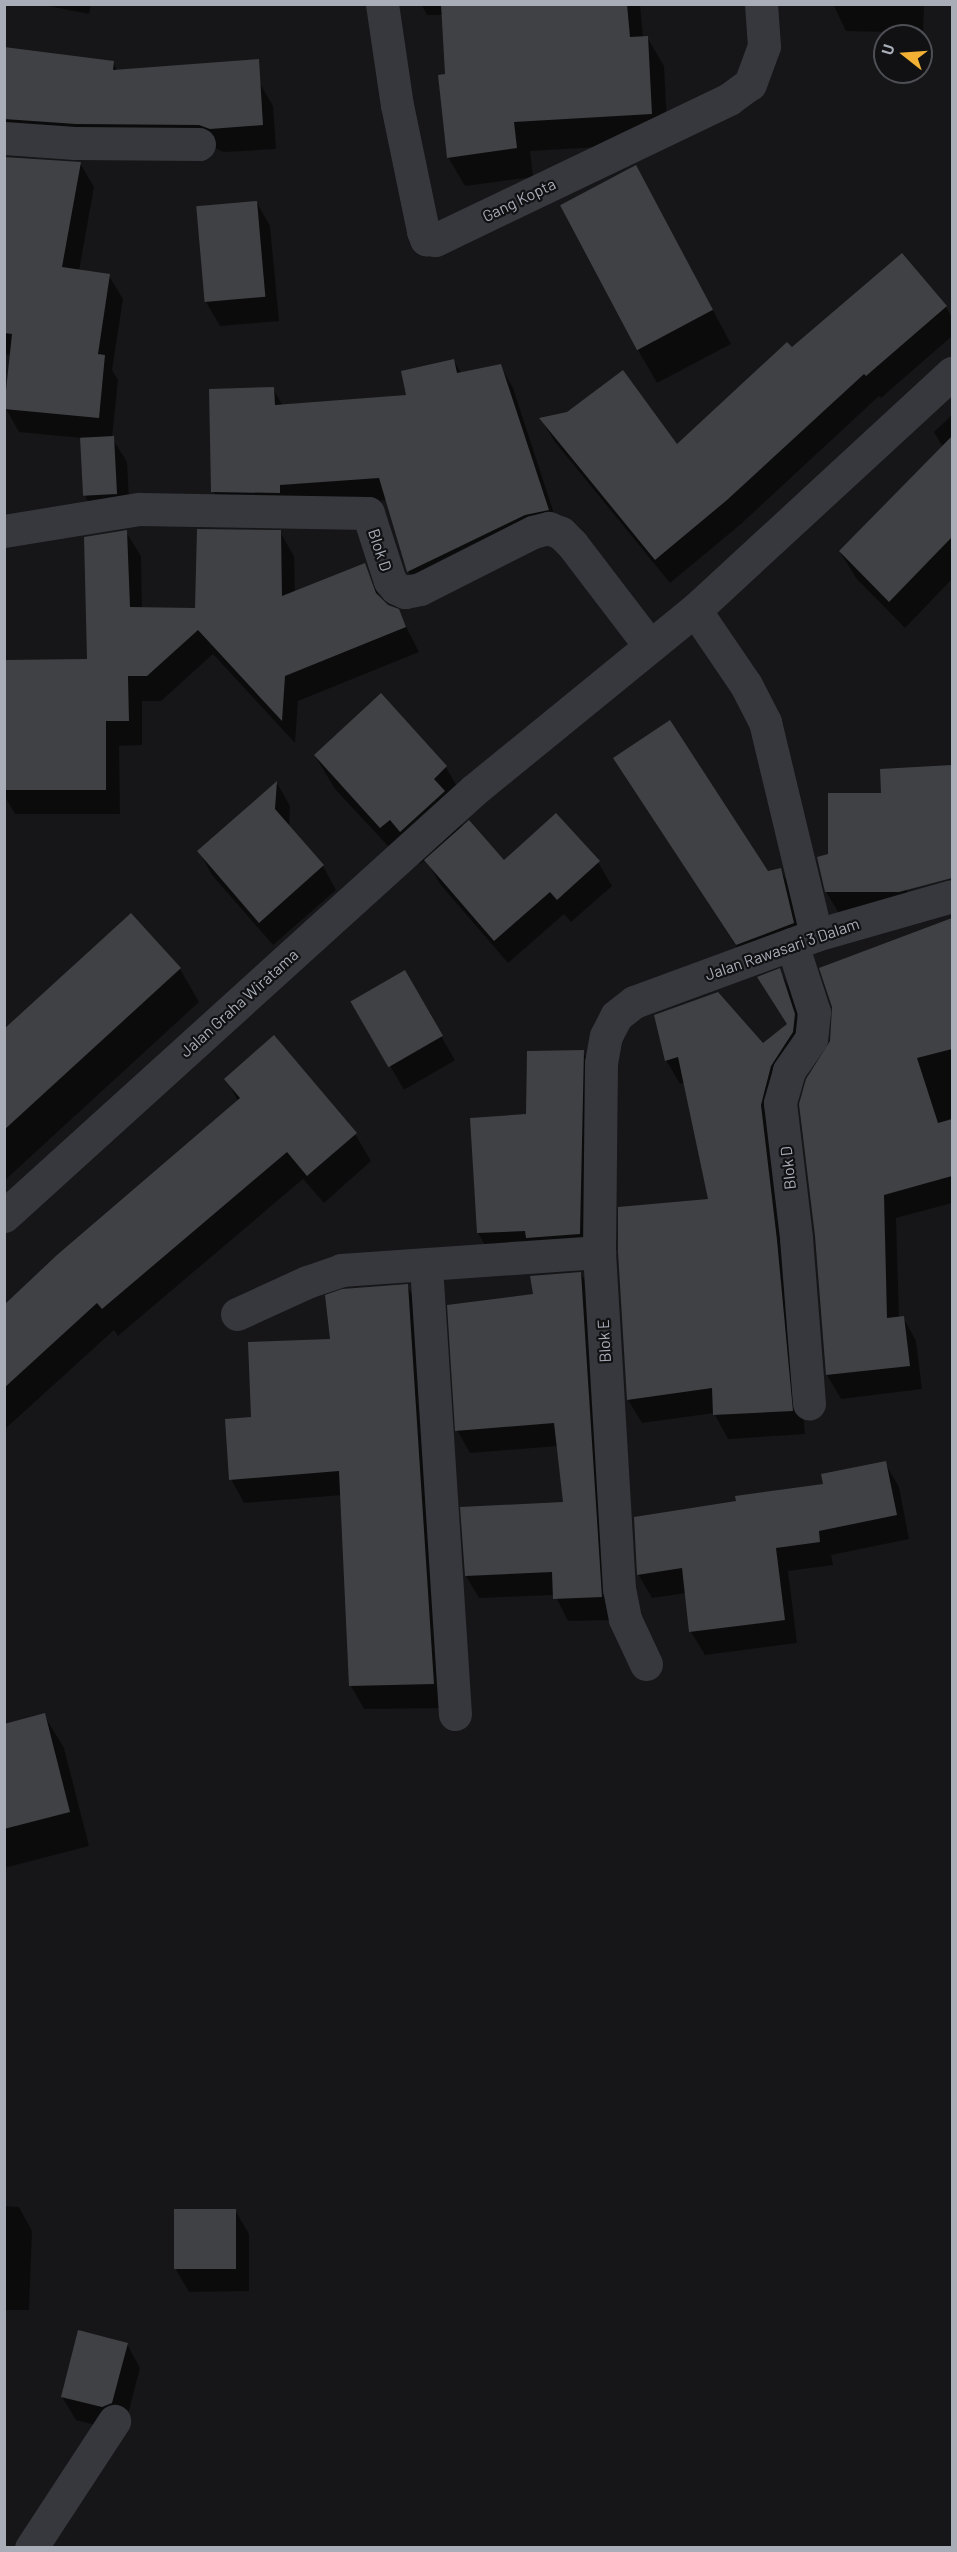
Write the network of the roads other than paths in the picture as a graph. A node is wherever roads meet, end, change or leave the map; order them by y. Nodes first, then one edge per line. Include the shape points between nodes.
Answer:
1 (382, 4) edge
2 (761, 4) edge
3 (4, 138) edge
4 (199, 144) dead end
5 (952, 373) edge
6 (4, 531) edge
7 (695, 609) junction
8 (650, 646) junction
9 (952, 896) edge
10 (804, 940) junction
11 (616, 1016) joint
12 (4, 1216) edge
13 (599, 1252) junction
14 (426, 1266) junction
15 (237, 1314) dead end
16 (809, 1402) dead end
17 (646, 1664) dead end
18 (455, 1714) dead end
19 (114, 2421) dead end
20 (31, 2547) edge

1 - 2 street, Gang Kopta via 397,105 423,231 426,239 435,240 729,99 750,84 764,46
3 - 4 street
5 - 7 street, Jalan Graha Wiratama
6 - 8 street, Blok D via 139,510 368,513 390,581 405,592 420,589 548,528 561,533 572,544
7 - 8 street, Jalan Graha Wiratama
7 - 10 street, Blok D via 746,685 765,722
8 - 12 street, Jalan Graha Wiratama via 474,790
9 - 10 street, Jalan Rawasari 3 Dalam
10 - 11 street, Jalan Rawasari 3 Dalam via 634,1002
10 - 16 street, Blok D via 814,1012 811,1039 789,1071 780,1103
11 - 13 street, Blok E via 606,1036 601,1063
13 - 14 street
13 - 17 street, Blok E via 619,1589 625,1619
14 - 15 street via 341,1270
14 - 18 street
19 - 20 street

